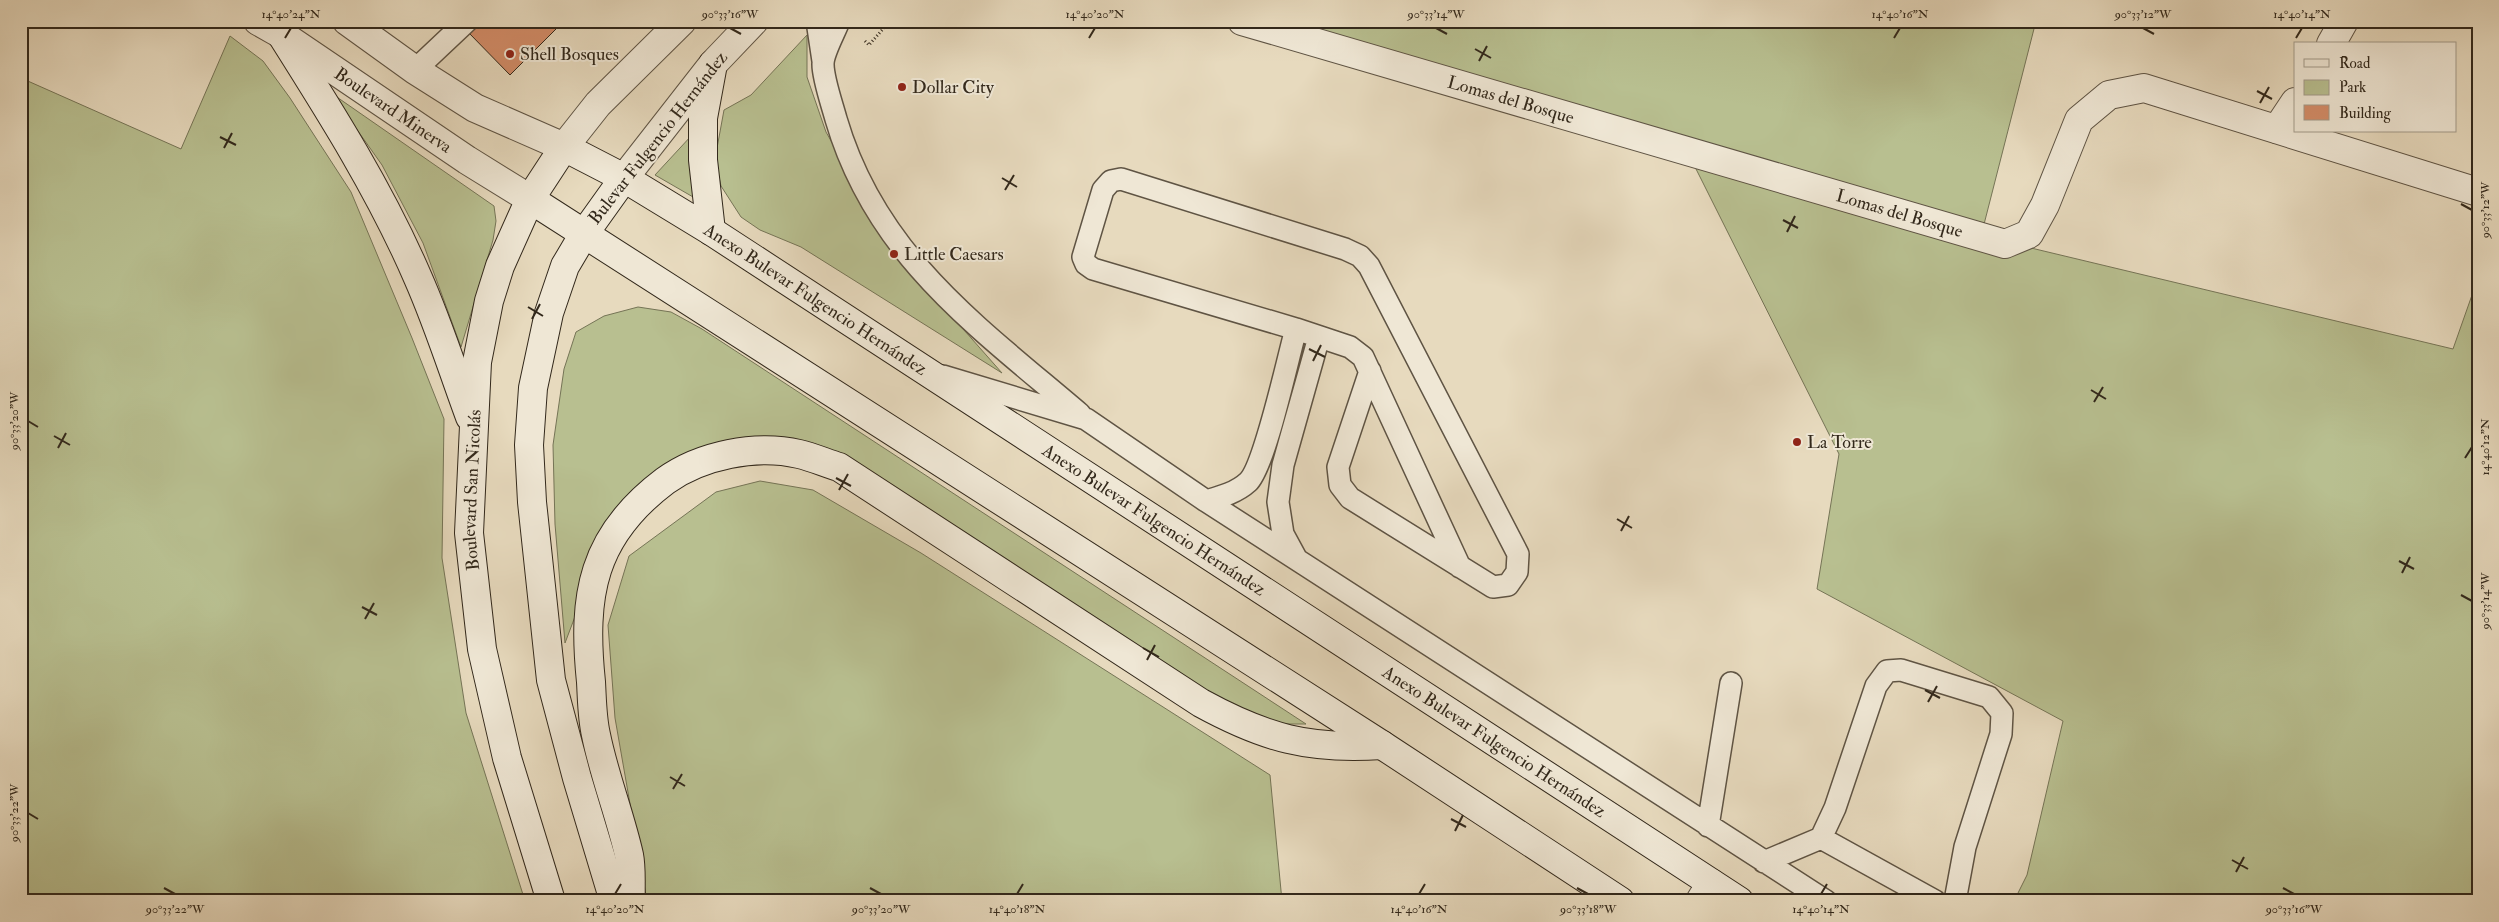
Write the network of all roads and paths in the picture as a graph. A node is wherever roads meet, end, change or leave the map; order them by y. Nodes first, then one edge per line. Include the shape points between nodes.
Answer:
1 (347, 21) edge
2 (467, 21) edge
3 (682, 21) edge
4 (754, 21) edge
5 (817, 21) edge
6 (838, 21) edge
7 (890, 21) edge
8 (1242, 21) edge
9 (2344, 21) edge
10 (270, 27) edge
11 (2332, 42) edge
12 (869, 45) dead end
13 (823, 63) junction
14 (712, 64) junction
15 (415, 70) junction
16 (2294, 104) edge
17 (2277, 129) junction
18 (564, 147) junction
19 (624, 178) junction
20 (2478, 192) edge
21 (530, 199) junction
22 (711, 231) junction
23 (584, 234) junction
24 (1296, 329) junction
25 (1319, 337) junction
26 (925, 370) junction
27 (1370, 371) junction
28 (1086, 419) junction
29 (474, 426) junction
30 (1206, 501) junction
31 (1297, 560) junction
32 (1460, 567) junction
33 (1731, 683) dead end
34 (1382, 746) junction
35 (1708, 826) junction
36 (1821, 838) junction
37 (1764, 862) junction
38 (1705, 892) edge
39 (551, 901) edge
40 (614, 901) edge
41 (631, 901) edge
42 (1620, 901) edge
43 (1739, 901) edge
44 (1826, 901) edge
45 (1935, 901) edge
46 (1954, 901) edge

1 - 15 main road
2 - 15 lane
3 - 18 main road via 598,104
4 - 14 main road, Bulevar Fulgencio Hernández
5 - 13 lane
6 - 13 lane
7 - 12 path
8 - 17 main road, Lomas del Bosque via 2005,244 2029,234 2045,205 2079,120 2108,95 2144,88
9 - 11 main road
10 - 21 main road, Boulevard Minerva
10 - 29 main road via 334,118 383,206 418,279
13 - 28 lane via 842,137 860,181 912,262 944,298
14 - 19 main road, Bulevar Fulgencio Hernández
14 - 22 main road via 703,135
15 - 18 main road via 475,108
16 - 17 main road
17 - 20 main road, Lomas del Bosque
18 - 19 main road, Anexo Bulevar Fulgencio Hernández
18 - 21 main road
19 - 22 main road, Anexo Bulevar Fulgencio Hernández
19 - 23 main road, Bulevar Fulgencio Hernández
21 - 23 main road
21 - 29 main road, Boulevard San Nicolás via 503,258 489,301 477,362
22 - 26 main road, Anexo Bulevar Fulgencio Hernández
23 - 34 main road
23 - 40 main road via 565,266 549,313 533,388 529,445 531,493 551,680
24 - 25 lane
24 - 30 lane via 1261,458 1248,482 1230,494
24 - 32 lane via 1086,264 1083,257 1103,190 1111,181 1121,179 1360,256 1518,554 1517,572 1508,585 1493,587
25 - 27 lane via 1350,347 1363,357
25 - 31 lane via 1282,464 1278,502 1283,534
26 - 28 lane
26 - 38 main road, Anexo Bulevar Fulgencio Hernández
27 - 32 lane
27 - 32 lane via 1338,467 1340,485 1350,498
28 - 30 lane
29 - 39 main road, Boulevard San Nicolás via 469,533 482,649 507,758
30 - 31 lane
31 - 35 lane
33 - 35 lane
34 - 41 main road via 1346,748 1309,744 1274,737 1236,722 1201,703 839,467 798,454 757,451 715,457 676,474 642,499 611,539 596,570 587,611 596,734 629,857
34 - 42 main road
35 - 37 lane
36 - 37 lane
36 - 45 lane
36 - 46 lane via 1835,808 1876,686 1887,671 1901,670 1989,697 2002,714 2001,734 1965,847
37 - 44 lane
38 - 43 main road, Anexo Bulevar Fulgencio Hernández

